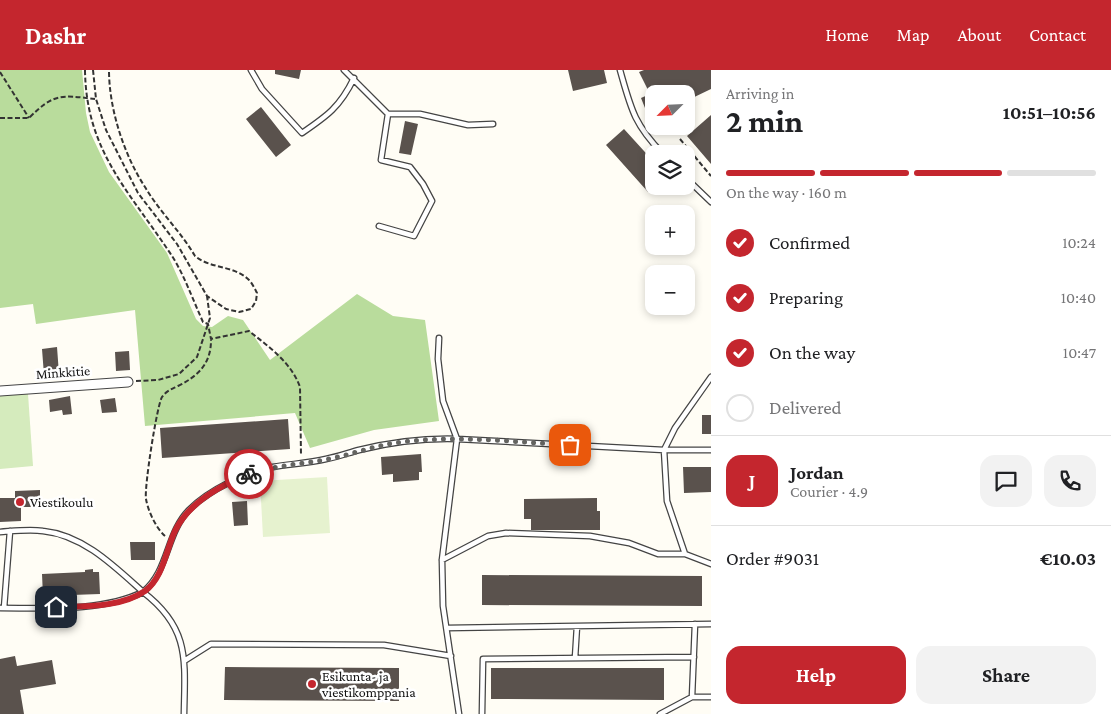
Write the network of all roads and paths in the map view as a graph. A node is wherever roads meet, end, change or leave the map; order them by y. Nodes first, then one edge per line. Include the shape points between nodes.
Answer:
1 (85, 70) edge
2 (93, 70) edge
3 (109, 70) edge
4 (251, 70) edge
5 (344, 70) edge
6 (620, 70) edge
7 (0, 72) edge
8 (354, 78) junction
9 (87, 98) junction
10 (96, 99) junction
11 (388, 114) junction
12 (0, 118) edge
13 (29, 118) junction
14 (493, 124) dead end
15 (680, 139) dead end
16 (655, 145) edge
17 (711, 176) edge
18 (695, 187) edge
19 (711, 202) edge
20 (379, 226) dead end
21 (207, 296) junction
22 (208, 324) junction
23 (439, 338) dead end
24 (211, 339) junction
25 (711, 377) edge
26 (128, 382) joint
27 (0, 391) edge
28 (457, 439) junction
29 (664, 450) junction
30 (711, 450) edge
31 (302, 463) junction
32 (0, 532) edge
33 (10, 532) junction
34 (171, 540) junction
35 (685, 554) junction
36 (442, 560) junction
37 (711, 564) edge
38 (144, 592) junction
39 (2, 608) edge
40 (695, 624) junction
41 (711, 624) edge
42 (577, 626) junction
43 (447, 628) junction
44 (451, 656) junction
45 (694, 657) junction
46 (575, 658) junction
47 (184, 661) junction
48 (692, 697) junction
49 (711, 698) edge
50 (184, 714) edge
51 (459, 714) edge
52 (482, 714) edge
53 (660, 714) edge

1 - 9 path
2 - 10 path
3 - 21 path via 114,113 134,168 145,188 195,256 203,263 238,273 248,279 258,293 251,309 239,312 226,310
4 - 8 lane via 262,89 302,133 331,113
5 - 8 lane
6 - 16 lane via 639,126
7 - 13 path
8 - 11 lane
9 - 10 path
9 - 13 path via 63,96 44,103
9 - 22 path via 94,128 112,171 169,251 203,322
10 - 21 path via 106,130 127,174 178,244
11 - 14 lane via 420,114 468,125
11 - 20 lane via 381,160 410,168 432,202 414,236
12 - 13 path
15 - 17 path
18 - 19 lane
21 - 22 path
22 - 24 path
22 - 26 path via 197,357 179,374 158,380
23 - 28 lane via 443,401
24 - 31 path via 249,331 288,364 300,387
24 - 34 path via 210,355 202,370 164,394 158,406 146,499 155,522
25 - 29 lane via 675,428
26 - 27 street, Minkkitie
28 - 29 lane
28 - 31 lane via 400,442
28 - 36 lane
29 - 30 lane
29 - 35 lane via 667,501
31 - 34 lane via 248,474 208,496 188,511
32 - 33 lane
33 - 38 lane via 42,531 73,538 104,558
33 - 39 lane
34 - 38 lane via 156,579
35 - 36 lane via 658,554 628,543 590,536 506,533 488,536
35 - 37 lane
36 - 43 lane
38 - 39 lane via 126,600 103,604
38 - 47 lane via 170,617 178,633
40 - 41 lane
40 - 42 lane
40 - 45 lane
42 - 43 lane
42 - 46 lane
43 - 44 lane
44 - 47 lane via 384,645 211,644
44 - 51 lane
45 - 46 lane
45 - 48 lane
46 - 52 lane via 483,659
47 - 50 lane
48 - 49 lane
48 - 53 lane

